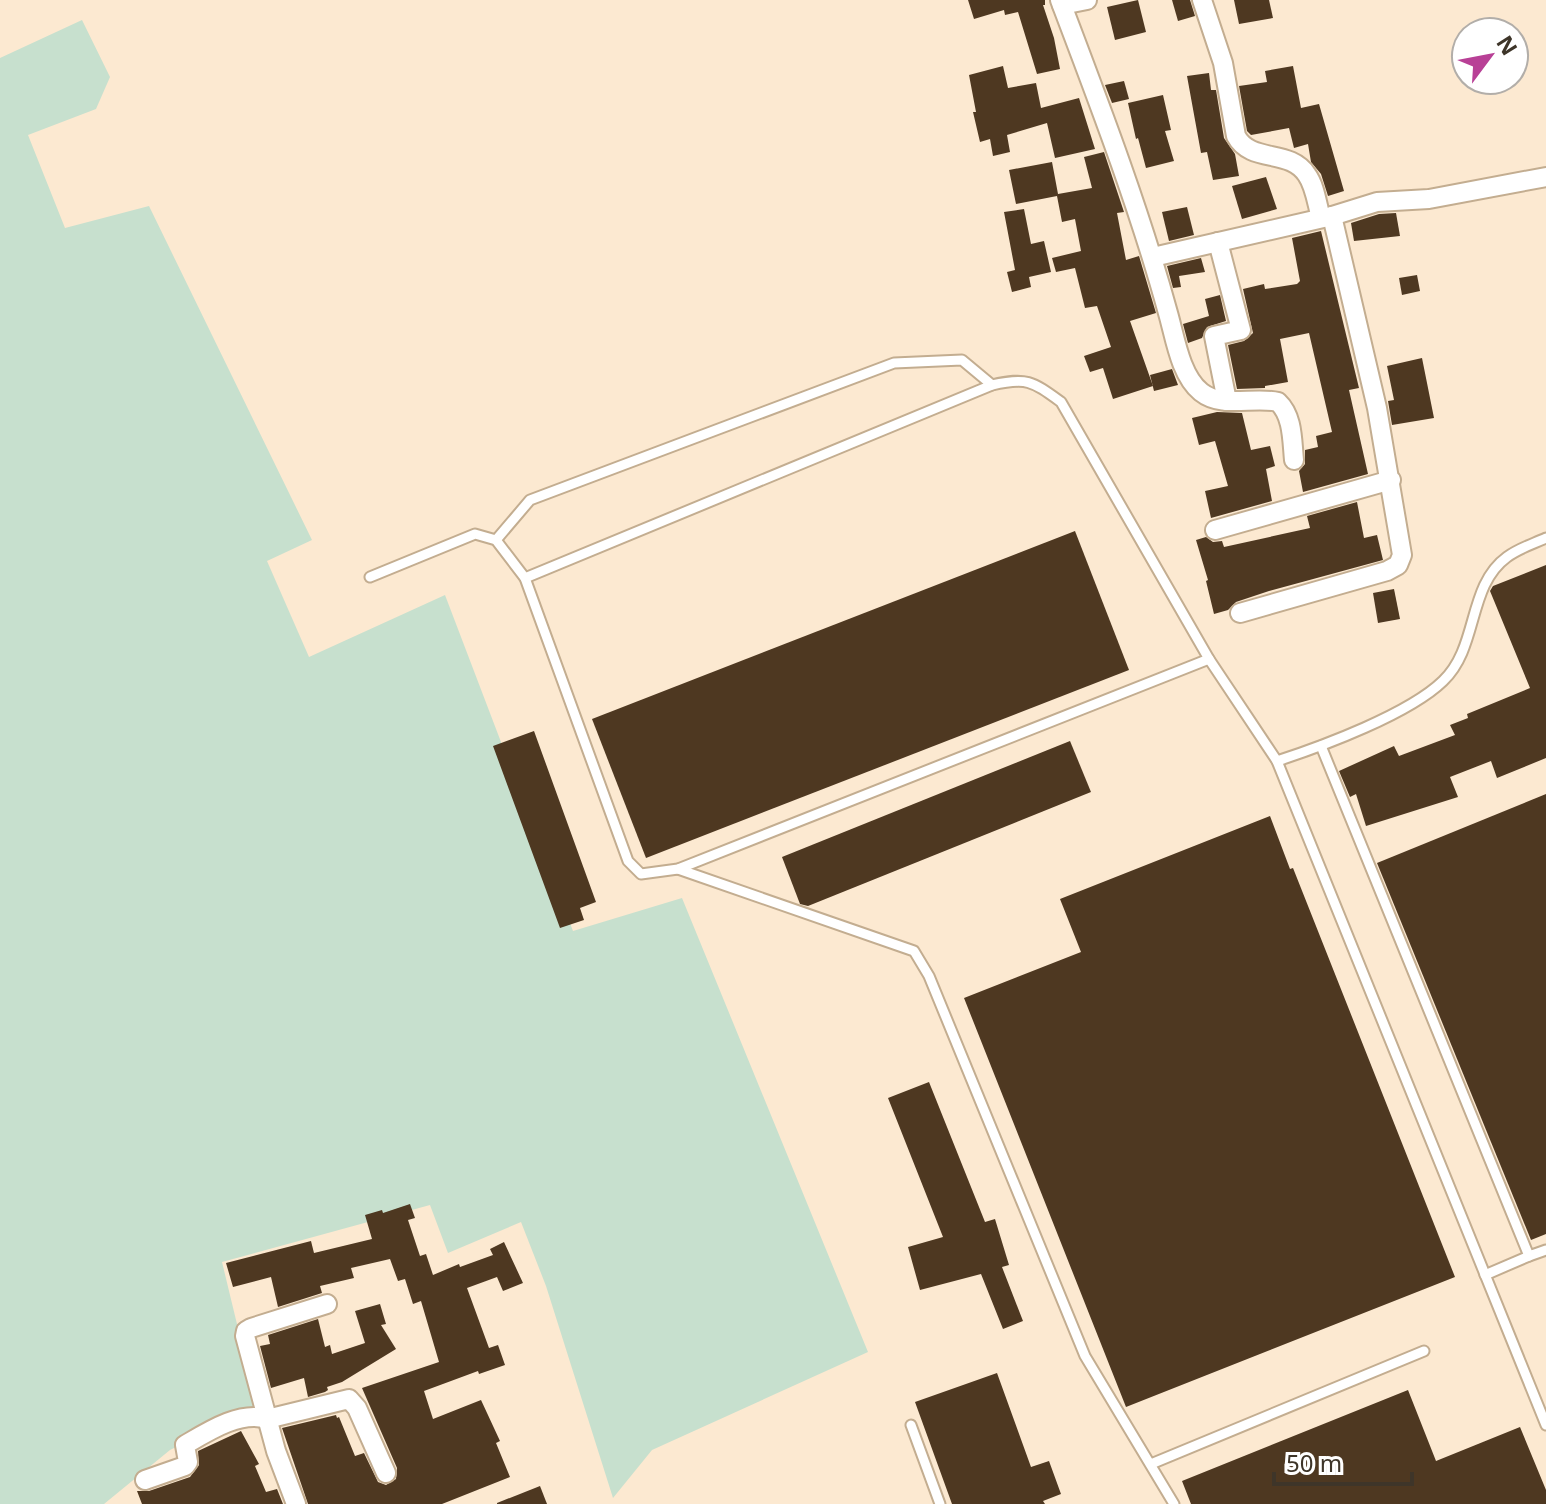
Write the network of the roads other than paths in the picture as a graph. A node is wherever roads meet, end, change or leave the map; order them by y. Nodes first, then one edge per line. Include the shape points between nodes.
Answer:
1 (1087, 0) edge
2 (1202, 0) edge
3 (1061, 2) edge
4 (1546, 177) edge
5 (1327, 217) junction
6 (1218, 242) junction
7 (1153, 257) junction
8 (992, 385) junction
9 (1227, 401) junction
10 (1294, 460) dead end
11 (1391, 480) junction
12 (1215, 530) dead end
13 (1546, 538) edge
14 (496, 540) junction
15 (370, 577) dead end
16 (525, 578) junction
17 (1240, 613) dead end
18 (1209, 659) junction
19 (1321, 746) junction
20 (1277, 761) junction
21 (678, 869) junction
22 (1546, 1250) edge
23 (1529, 1256) junction
24 (1485, 1275) junction
25 (327, 1304) dead end
26 (1424, 1351) dead end
27 (267, 1419) junction
28 (911, 1425) dead end
29 (1546, 1425) edge
30 (1151, 1464) junction
31 (386, 1473) dead end
32 (145, 1480) dead end
33 (296, 1504) edge
34 (940, 1504) edge
35 (1174, 1504) edge

1 - 3 street
2 - 5 street via 1223,63 1240,143 1301,166
3 - 7 street
4 - 5 street via 1444,197 1377,202
5 - 6 street
5 - 11 street via 1363,342
6 - 7 street
6 - 9 street via 1241,330 1214,336
7 - 9 street via 1193,384 1202,393
8 - 14 lane via 962,360 894,363 530,500
8 - 16 lane
8 - 18 lane via 1018,379 1038,385 1061,402
9 - 10 street via 1278,402 1289,418
11 - 12 street
11 - 17 street via 1402,555 1398,565
13 - 19 lane via 1496,567 1479,599 1466,648 1445,680 1414,702
14 - 15 lane via 475,534
14 - 16 lane
16 - 21 lane via 628,861 641,874
18 - 20 lane
18 - 21 lane
19 - 20 lane
19 - 23 lane
20 - 24 lane
21 - 30 lane via 914,951 929,976 1085,1356
22 - 23 lane
23 - 24 lane
24 - 29 lane
25 - 27 street via 246,1331
26 - 30 lane
27 - 31 street via 349,1399
27 - 32 street via 244,1417 187,1443 185,1466
27 - 33 street
28 - 34 lane
30 - 35 lane

